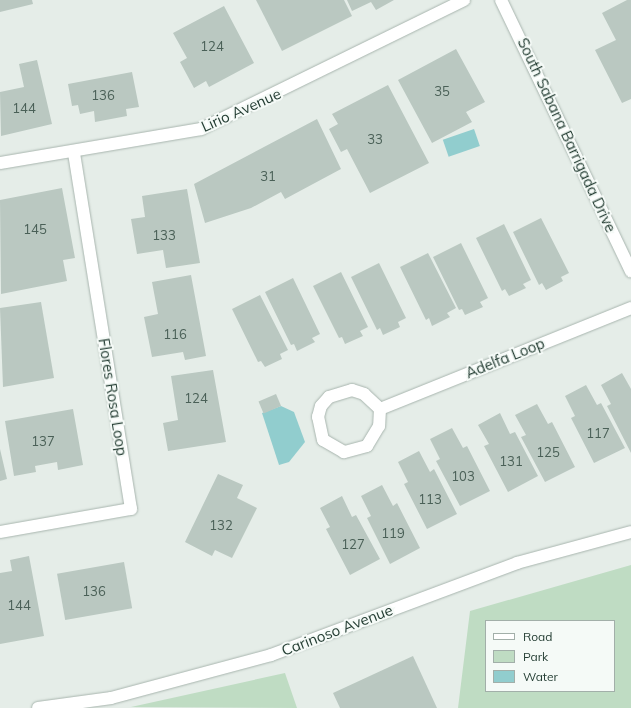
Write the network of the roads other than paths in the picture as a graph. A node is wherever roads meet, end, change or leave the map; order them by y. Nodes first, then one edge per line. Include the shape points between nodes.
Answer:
1 (464, 0) edge
2 (501, 0) edge
3 (74, 153) junction
4 (0, 163) edge
5 (631, 272) edge
6 (631, 308) edge
7 (380, 409) junction
8 (0, 532) edge
9 (631, 532) edge
10 (38, 708) edge

1 - 3 street, Lirio Avenue via 201,129
2 - 5 street, South Sabana Barrigada Drive
3 - 4 street, Lirio Avenue
3 - 8 street, Flores Rosa Loop via 131,509
6 - 7 street, Adelfa Loop
7 - 7 street via 364,394 352,390 340,391 321,406 318,429 323,440 333,448 356,451 367,446 375,437
9 - 10 street, Carinoso Avenue via 517,562 272,655 111,698

